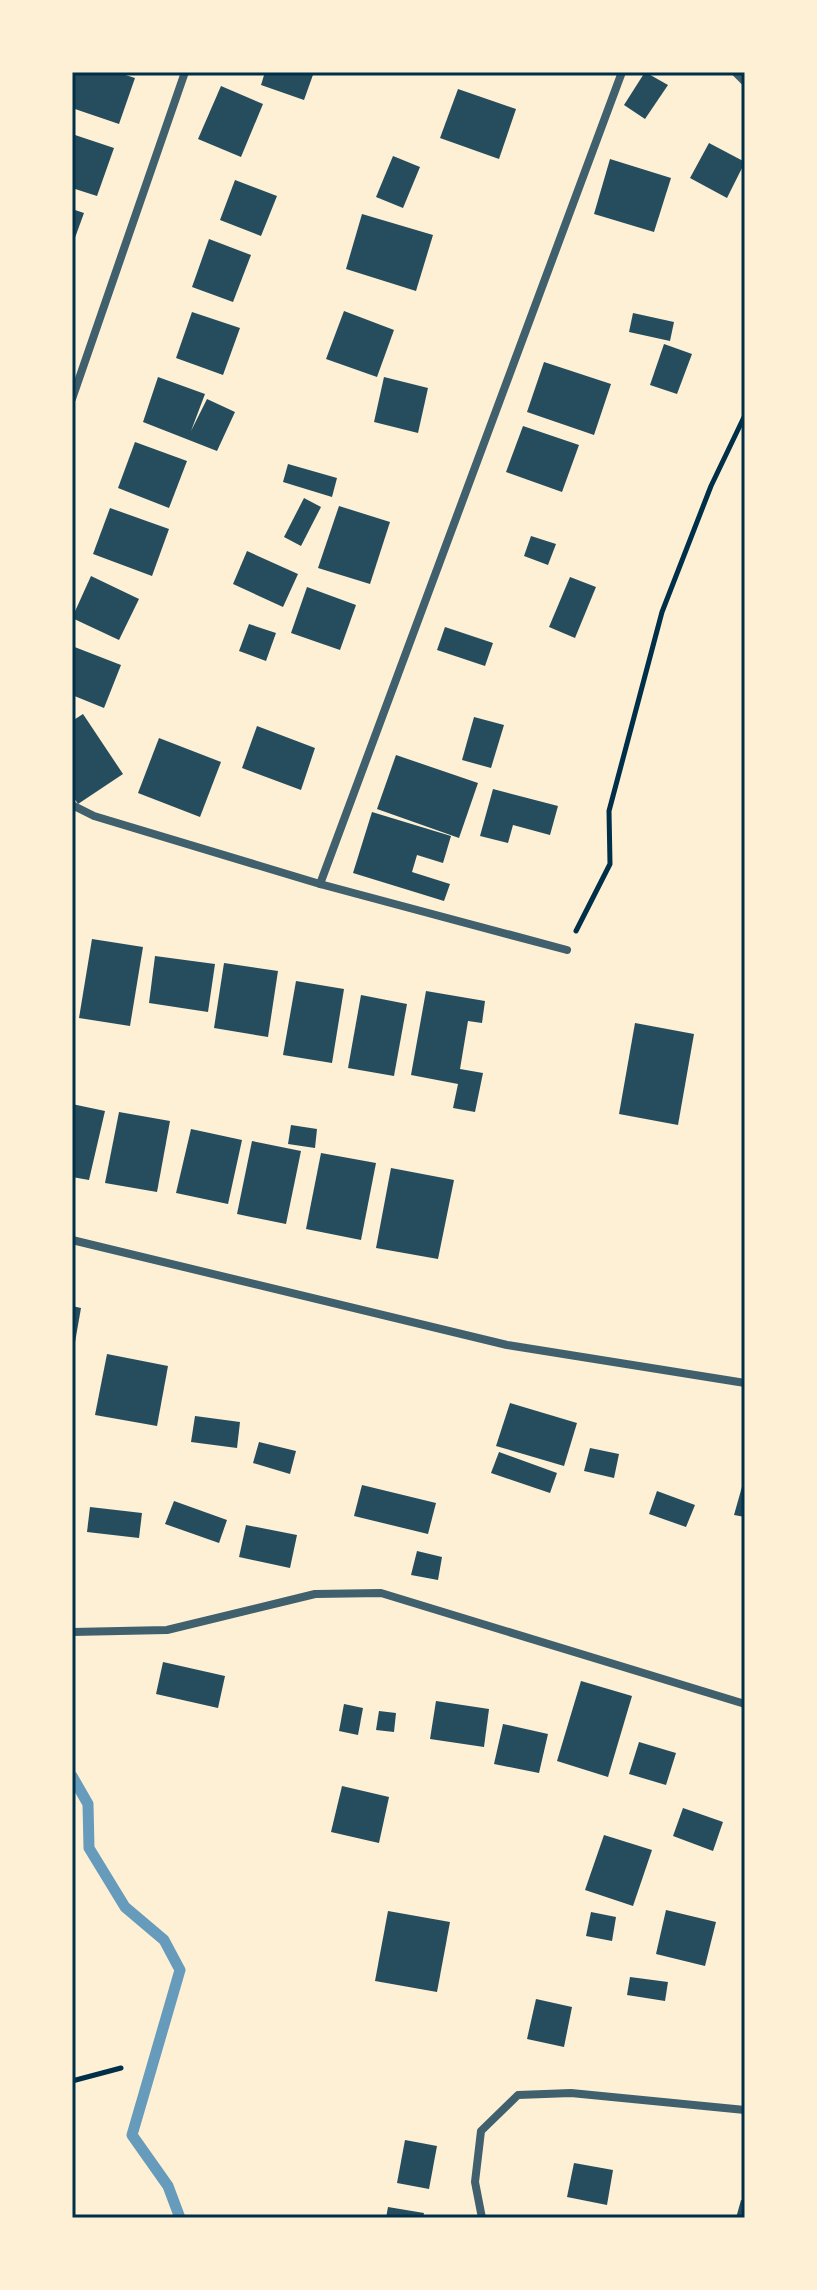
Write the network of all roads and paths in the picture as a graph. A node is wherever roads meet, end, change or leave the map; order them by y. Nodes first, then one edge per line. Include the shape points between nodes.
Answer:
1 (185, 72) edge
2 (622, 72) edge
3 (735, 72) edge
4 (745, 82) edge
5 (72, 399) edge
6 (745, 415) edge
7 (72, 805) edge
8 (320, 884) junction
9 (567, 950) joint
10 (72, 1240) edge
11 (745, 1383) edge
12 (72, 1632) edge
13 (745, 1704) edge
14 (121, 2068) dead end
15 (72, 2081) edge
16 (745, 2110) edge
17 (482, 2218) edge

1 - 5 street
2 - 8 street
3 - 4 street
6 - 9 path via 662,612 609,811 610,864
7 - 8 street
8 - 9 street
10 - 11 street via 507,1345
12 - 13 street via 167,1630 315,1594 381,1593
14 - 15 path
16 - 17 street via 571,2093 518,2095 481,2131 475,2182

